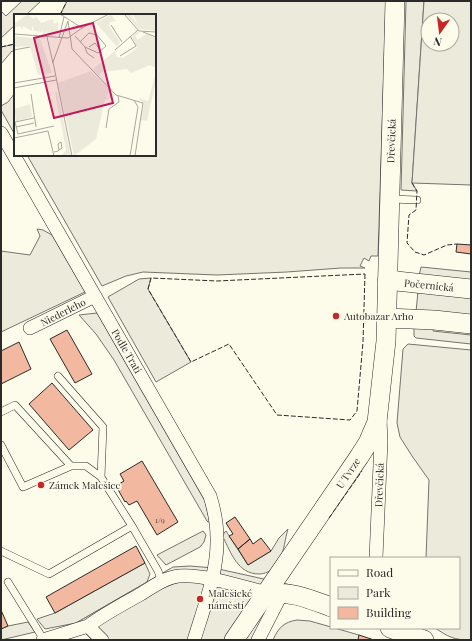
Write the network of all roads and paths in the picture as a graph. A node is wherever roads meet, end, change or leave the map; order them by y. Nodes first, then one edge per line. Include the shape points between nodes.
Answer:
1 (395, 1) edge
2 (1, 133) edge
3 (14, 156) edge
4 (14, 156) edge
5 (389, 199) junction
6 (417, 200) dead end
7 (387, 280) junction
8 (471, 289) edge
9 (95, 296) junction
10 (387, 318) junction
11 (471, 324) edge
12 (30, 328) dead end
13 (58, 376) dead end
14 (1, 412) edge
15 (379, 413) junction
16 (1, 445) edge
17 (71, 466) junction
18 (101, 477) junction
19 (132, 526) junction
20 (1, 551) edge
21 (376, 557) edge
22 (212, 579) junction
23 (8, 582) dead end
24 (162, 582) junction
25 (275, 593) junction
26 (330, 607) edge
27 (88, 626) junction
28 (393, 629) edge
29 (43, 640) edge
30 (102, 640) edge
31 (194, 640) edge
32 (234, 640) edge
33 (258, 640) edge
34 (424, 640) edge

1 - 5 main road, Dřevčická
2 - 4 street, Podle Trati
3 - 9 street, Podle Trati
5 - 6 lane
5 - 7 main road, Dřevčická
7 - 8 main road, Počernická
7 - 10 main road, U Tvrze
9 - 12 street, Niederleho
9 - 22 street, Podle Trati via 210,496 218,538
10 - 11 main road
10 - 15 main road, U Tvrze
13 - 18 lane via 103,427
14 - 17 lane via 16,405
15 - 21 street, Dřevčická via 381,441
15 - 25 main road, U Tvrze via 368,443
16 - 17 lane via 23,487
17 - 18 lane via 86,466
18 - 19 lane
19 - 20 lane via 49,574
19 - 24 lane
22 - 24 street via 179,576
22 - 25 street
22 - 31 street
23 - 29 lane
24 - 27 street
25 - 26 main road via 295,594
25 - 32 main road, U Tvrze
25 - 33 street
27 - 29 street
27 - 30 street
28 - 34 main road

